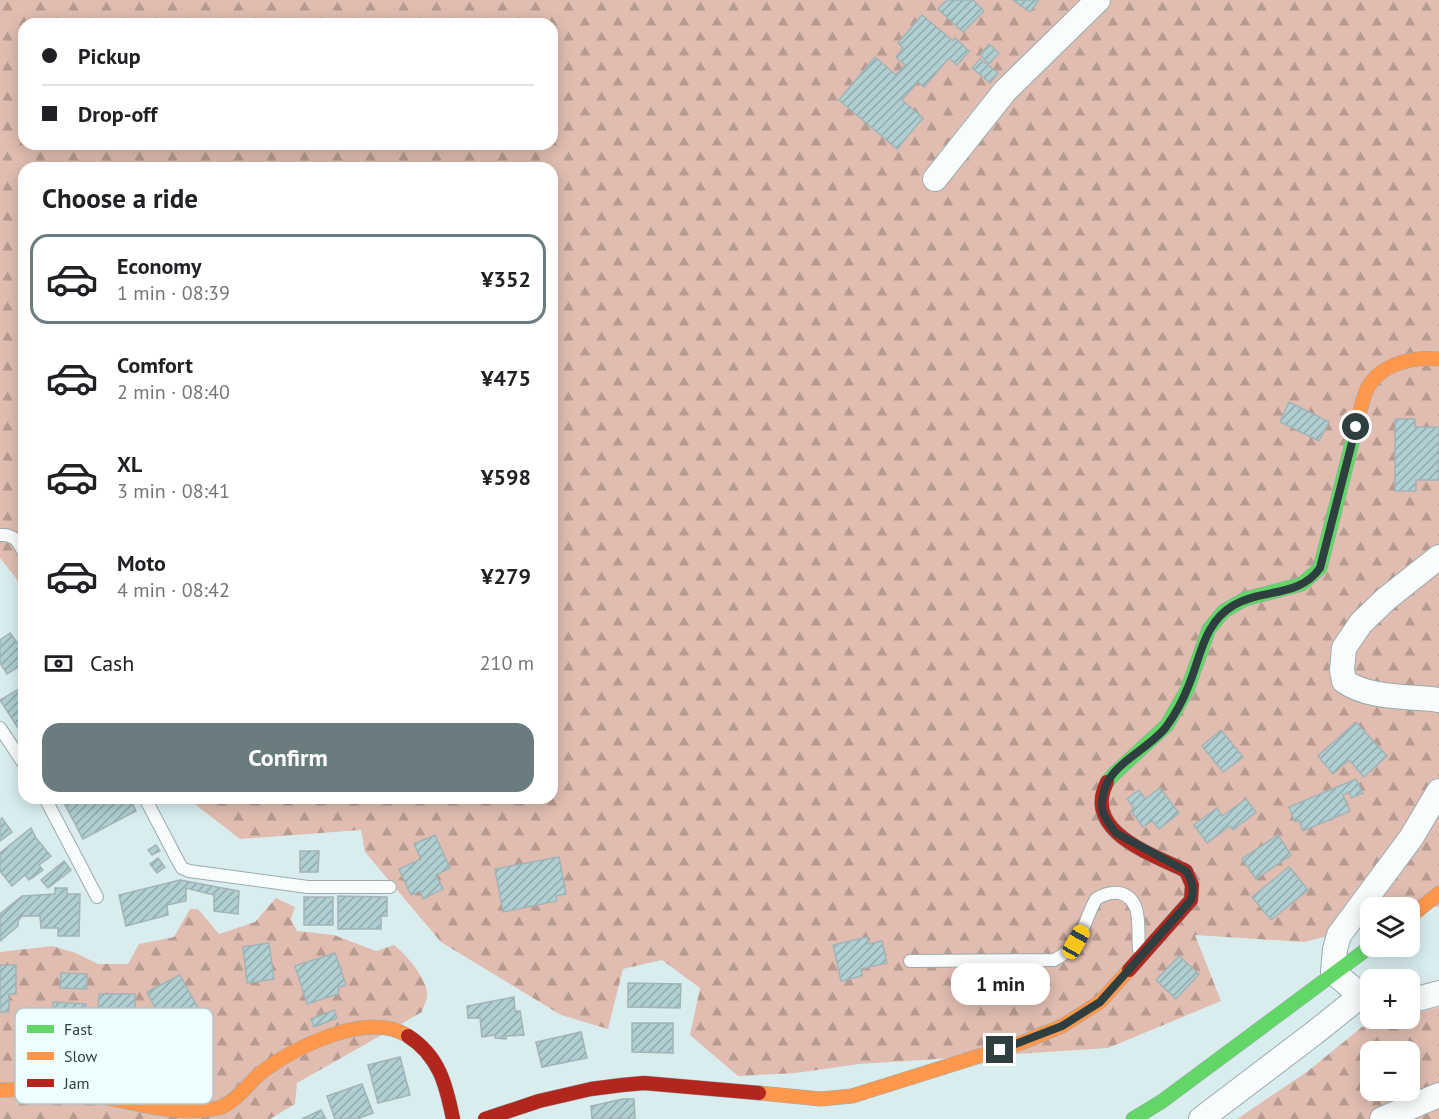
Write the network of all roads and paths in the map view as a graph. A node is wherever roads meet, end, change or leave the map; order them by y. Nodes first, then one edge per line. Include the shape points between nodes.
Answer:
1 (1098, 0) edge
2 (935, 179) dead end
3 (1439, 359) edge
4 (0, 535) edge
5 (18, 540) edge
6 (1439, 557) edge
7 (1439, 700) edge
8 (0, 728) edge
9 (18, 755) edge
10 (1439, 790) edge
11 (48, 804) edge
12 (148, 804) edge
13 (390, 888) dead end
14 (1439, 893) edge
15 (97, 897) dead end
16 (1420, 909) edge
17 (1360, 954) edge
18 (1140, 958) junction
19 (910, 961) dead end
20 (1333, 972) junction
21 (1360, 993) edge
22 (1439, 993) edge
23 (1420, 998) edge
24 (1360, 1000) edge
25 (1439, 1095) edge
26 (127, 1104) edge
27 (453, 1119) edge
28 (485, 1119) edge
29 (1133, 1119) edge
30 (1201, 1119) edge
31 (1382, 1119) edge

1 - 2 street via 1005,91
3 - 18 street via 1404,362 1371,382 1320,568 1300,586 1234,604 1216,620 1202,643 1188,688 1166,728 1106,785 1100,805 1116,833 1186,871 1191,879 1191,900
4 - 5 lane via 9,534
6 - 7 street via 1361,623 1344,648 1342,670 1344,681 1352,687 1388,696
8 - 9 lane
10 - 20 street via 1411,838 1339,935
11 - 15 lane
12 - 13 lane via 182,868 189,871 297,886
14 - 16 street
17 - 20 street
18 - 19 lane via 1135,905 1122,894 1111,893 1096,899 1072,950 1054,960
18 - 28 street via 1100,1002 1062,1026 1021,1043 852,1096 821,1099 644,1083 591,1089
20 - 21 street
20 - 29 street
22 - 23 street
24 - 30 street
25 - 31 street
26 - 27 street via 174,1111 211,1111 229,1104 261,1072 289,1054 344,1031 367,1028 410,1036 429,1053

